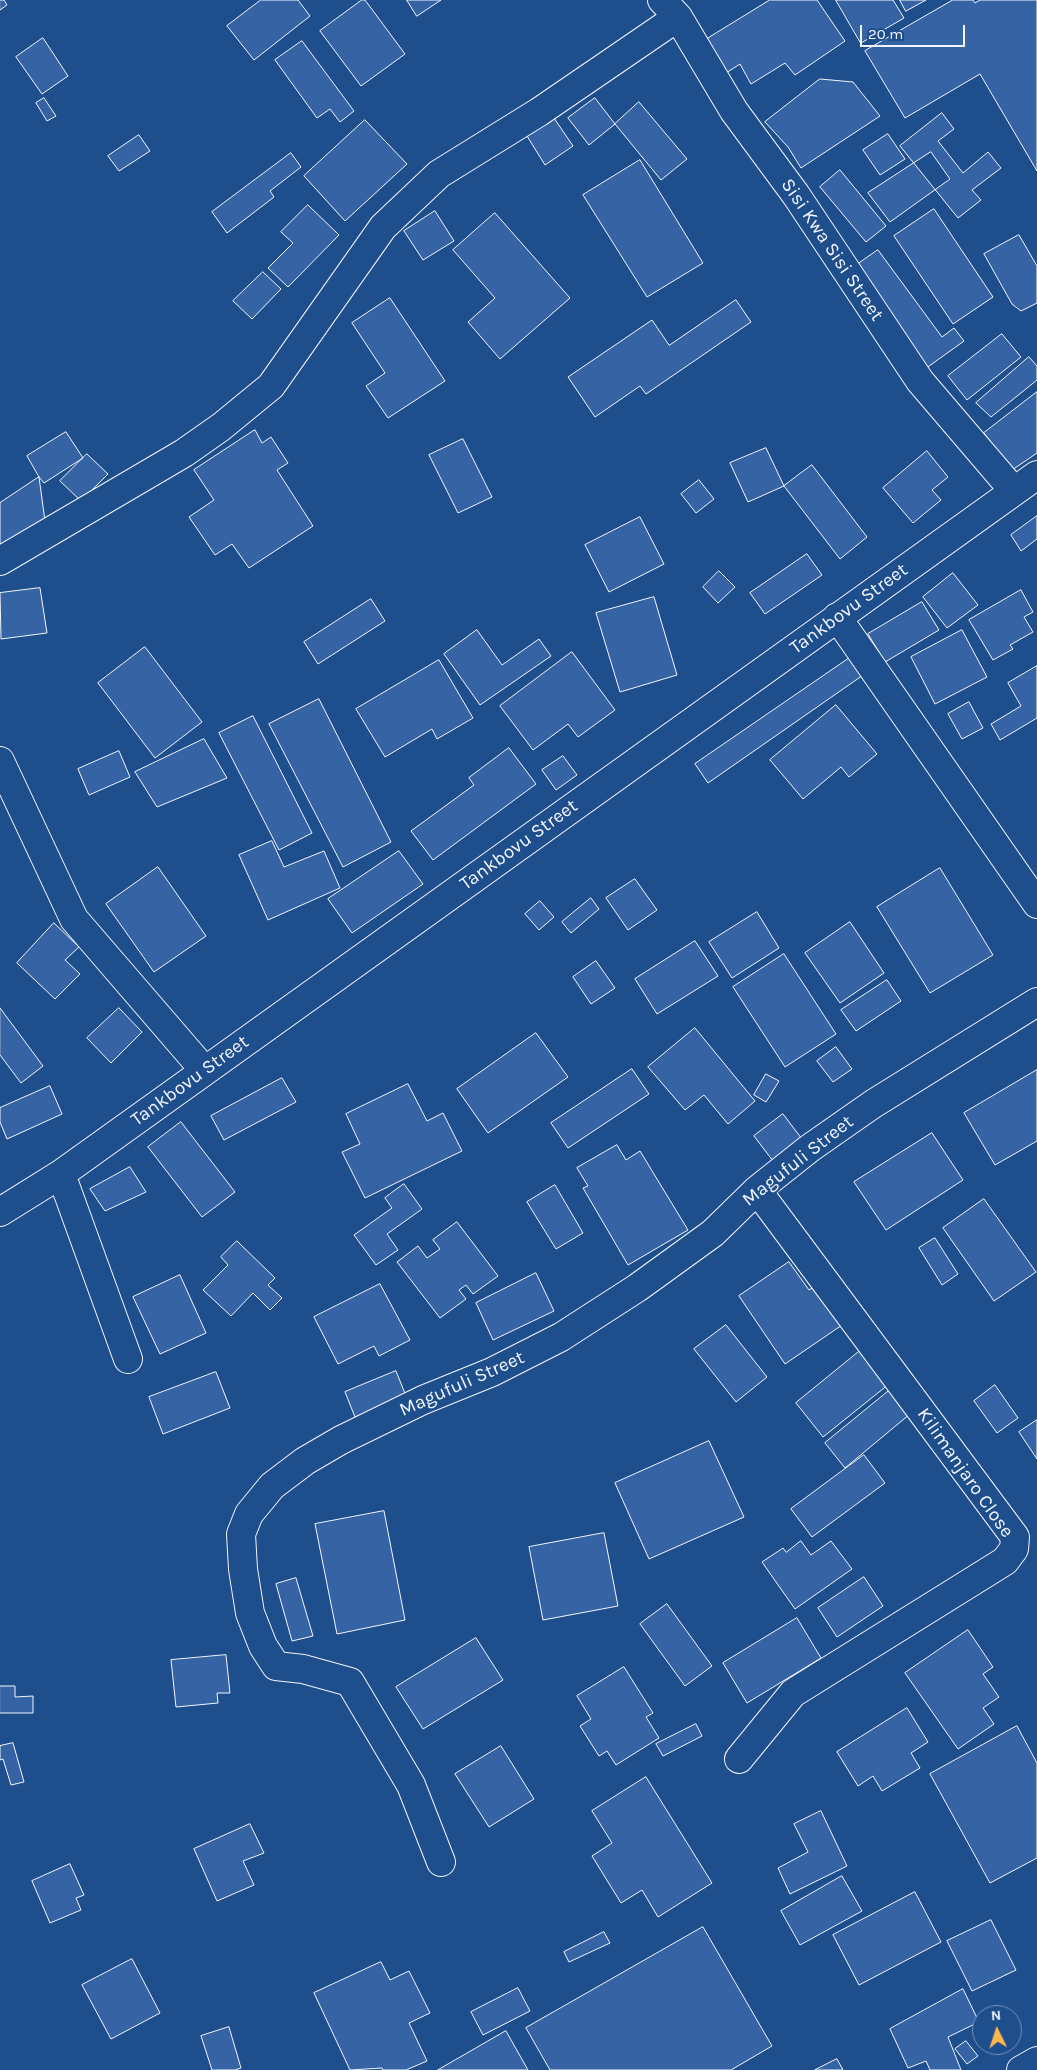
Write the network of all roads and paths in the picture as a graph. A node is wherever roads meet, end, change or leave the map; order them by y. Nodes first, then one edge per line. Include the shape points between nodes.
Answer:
1 (670, 9) edge
2 (1037, 475) edge
3 (1014, 491) junction
4 (0, 561) edge
5 (838, 617) junction
6 (0, 761) edge
7 (1037, 904) edge
8 (1037, 1002) edge
9 (205, 1071) junction
10 (61, 1174) junction
11 (757, 1190) junction
12 (0, 1212) edge
13 (128, 1360) dead end
14 (739, 1759) dead end
15 (441, 1862) dead end
16 (1037, 2061) edge
17 (1021, 2070) edge

1 - 3 street, Sisi Kwa Sisi Street via 734,111 796,195 920,381
1 - 4 street via 539,112 439,174 383,227 271,386 184,453
2 - 3 street, Tankbovu Street
3 - 5 street, Tankbovu Street
5 - 7 street
5 - 9 street, Tankbovu Street
6 - 9 street via 74,919
8 - 11 street, Magufuli Street via 873,1104
9 - 10 street, Tankbovu Street
10 - 12 street, Tankbovu Street
10 - 13 street
11 - 14 street, Kilimanjaro Close via 1015,1537 1014,1549 1005,1561 793,1693
11 - 15 street, Magufuli Street via 713,1233 561,1337 341,1440 272,1486 248,1514 241,1534 243,1568 250,1613 263,1646 276,1666 303,1669 350,1682 411,1785
16 - 17 street

